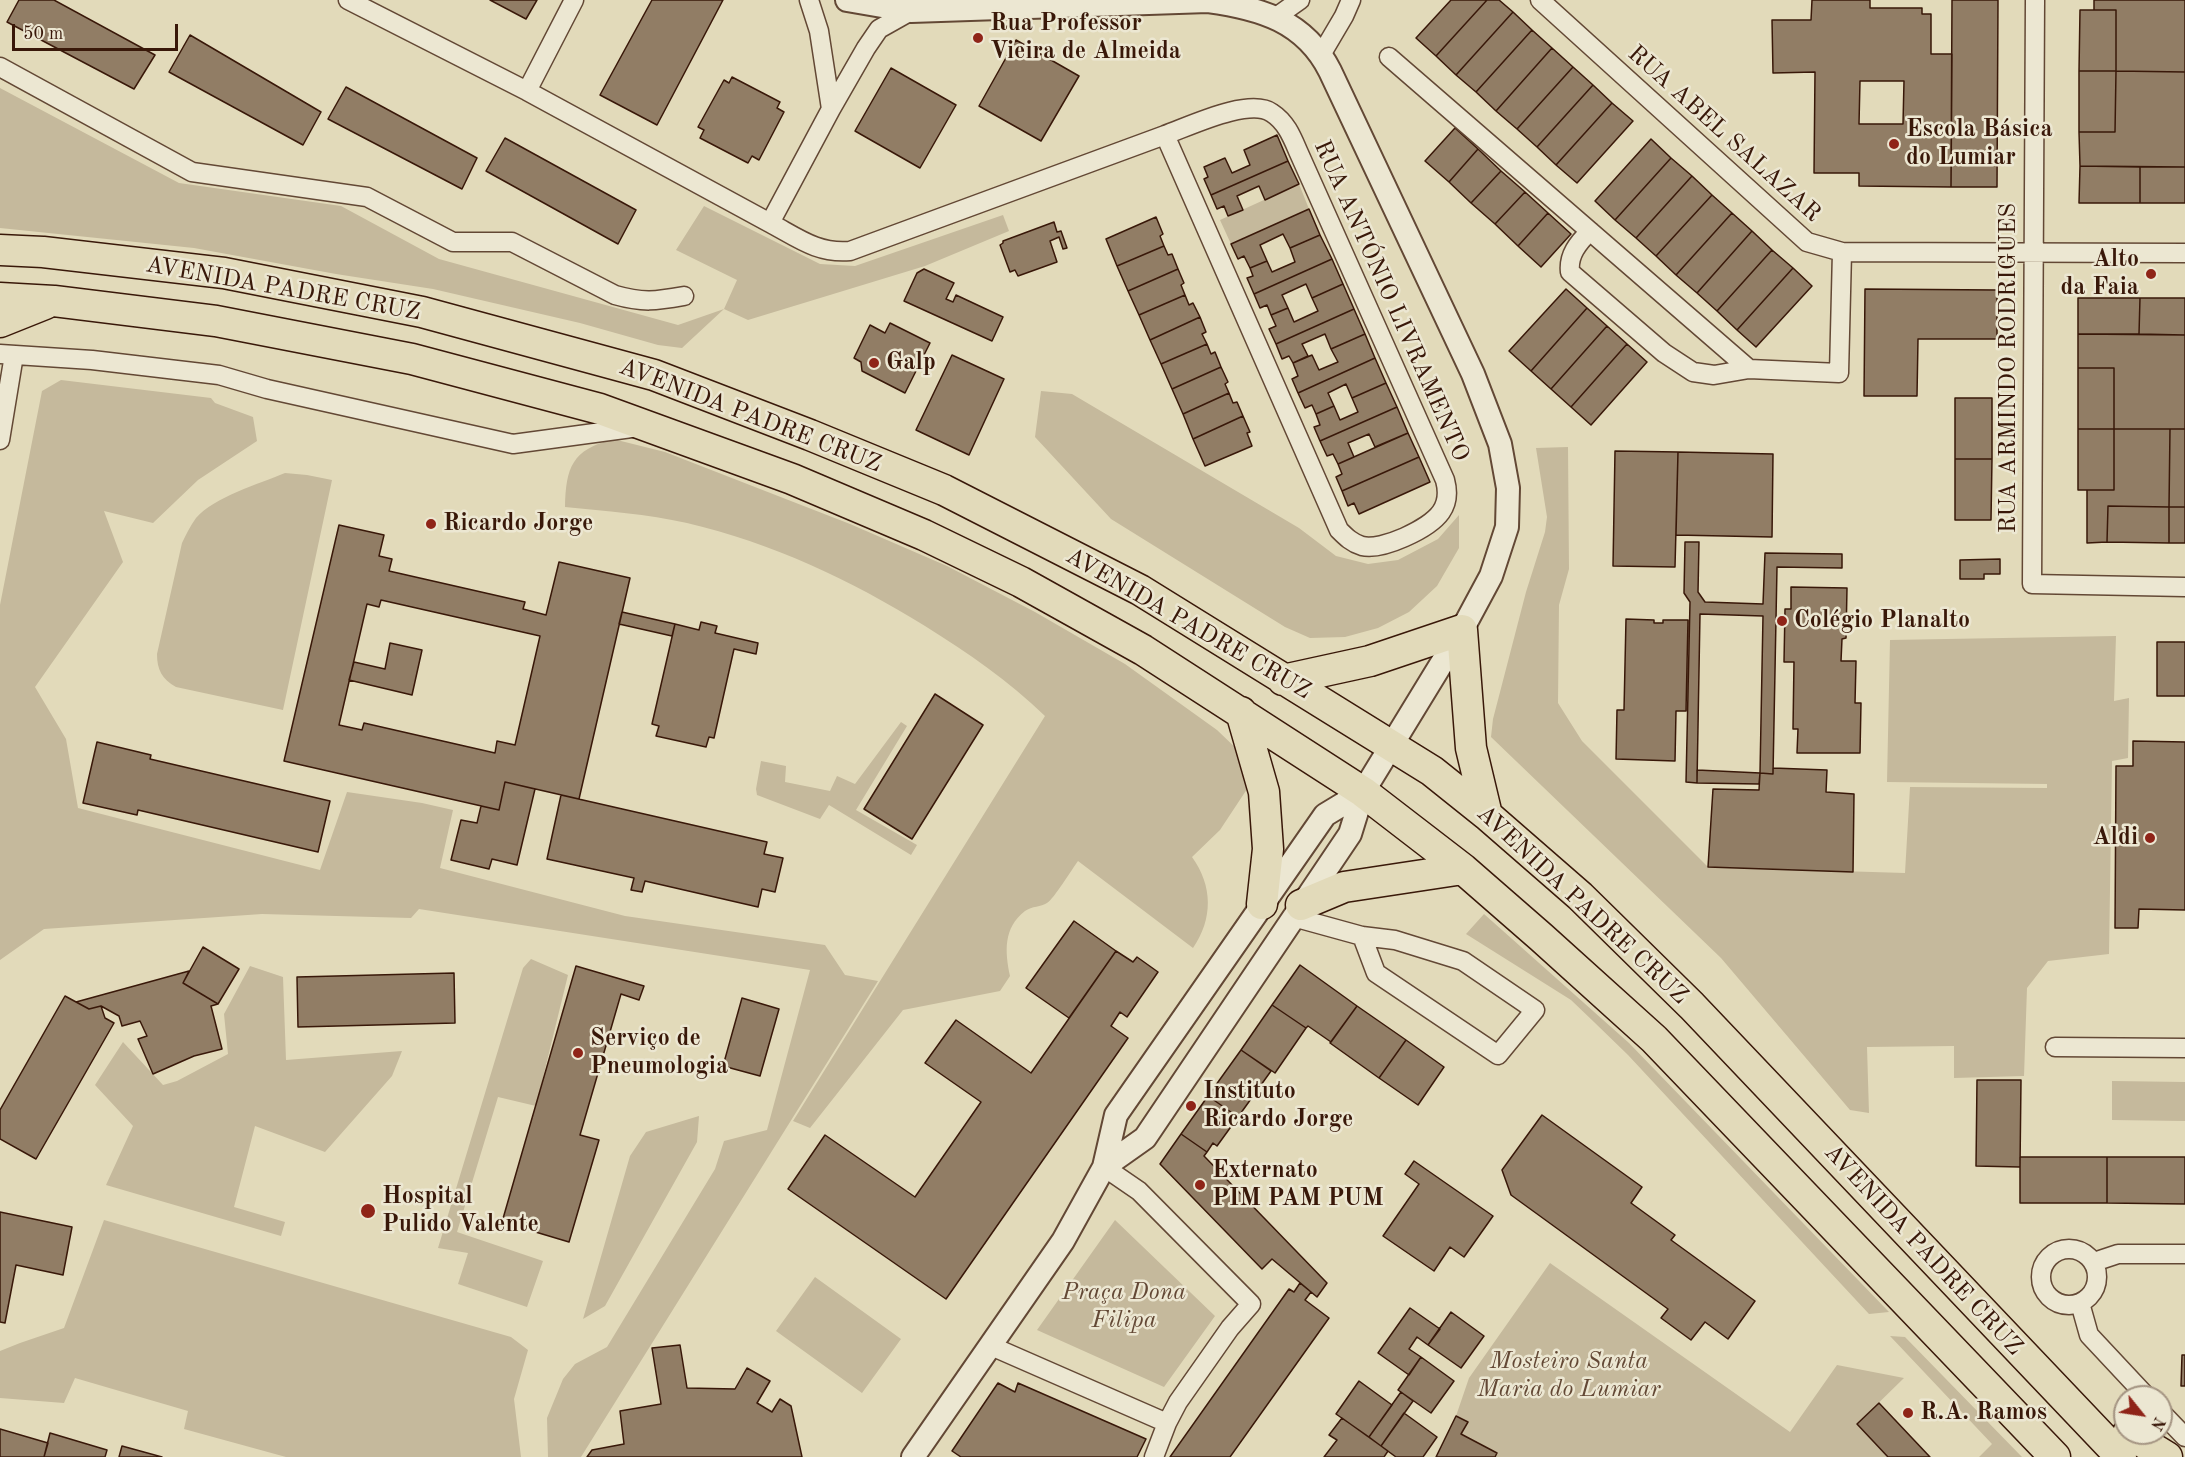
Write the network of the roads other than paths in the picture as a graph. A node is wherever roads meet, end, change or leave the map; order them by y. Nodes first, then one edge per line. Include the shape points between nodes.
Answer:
1 (348, 0) edge
2 (574, 0) edge
3 (809, 0) edge
4 (847, 0) edge
5 (1300, 0) edge
6 (1351, 0) edge
7 (1540, 0) edge
8 (2035, 0) edge
9 (911, 11) junction
10 (1276, 17) junction
11 (1322, 54) junction
12 (1389, 57) dead end
13 (0, 67) edge
14 (526, 92) junction
15 (831, 109) junction
16 (1165, 135) junction
17 (770, 223) junction
18 (1590, 231) junction
19 (0, 250) edge
20 (1842, 252) junction
21 (2034, 253) junction
22 (2185, 254) edge
23 (684, 296) dead end
24 (0, 298) edge
25 (54, 301) junction
26 (0, 322) edge
27 (7, 355) edge
28 (1749, 369) junction
29 (649, 425) junction
30 (0, 440) edge
31 (2185, 587) edge
32 (1462, 630) junction
33 (1283, 680) junction
34 (1241, 712) junction
35 (1392, 745) junction
36 (1363, 792) junction
37 (1487, 815) junction
38 (1463, 869) junction
39 (1262, 904) junction
40 (1297, 911) junction
41 (1362, 936) junction
42 (2055, 1047) dead end
43 (2185, 1048) edge
44 (1104, 1167) junction
45 (2185, 1254) edge
46 (2094, 1262) junction
47 (2080, 1304) junction
48 (992, 1346) junction
49 (2136, 1385) edge
50 (2053, 1388) junction
51 (1167, 1423) junction
52 (2113, 1424) edge
53 (2173, 1424) edge
54 (2185, 1437) edge
55 (2147, 1445) edge
56 (913, 1457) edge
57 (1154, 1457) edge
58 (2055, 1457) edge
59 (2121, 1457) edge
60 (2167, 1457) edge

1 - 14 street, RUA ANTÓNIO LIVRAMENTO
2 - 14 street
3 - 15 street via 819,31
4 - 9 street
5 - 10 street
6 - 11 street
7 - 20 street, RUA ABEL SALAZAR via 1807,243
8 - 21 street, RUA ARMINDO RODRIGUES
9 - 10 street via 1208,1 1242,5
9 - 15 street via 879,29
10 - 11 street via 1301,33
11 - 32 street via 1473,374 1500,444 1508,488 1507,527 1491,576
12 - 18 street
13 - 23 street via 192,172 368,197 453,242 512,242 615,295 650,302
14 - 17 street, RUA ANTÓNIO LIVRAMENTO
15 - 17 street
16 - 16 street, RUA ANTÓNIO LIVRAMENTO via 1339,530 1353,542 1369,547 1386,544 1426,526 1445,503 1445,480 1284,124 1272,112 1247,107
16 - 17 street, RUA ANTÓNIO LIVRAMENTO via 850,251 817,248
18 - 28 street
18 - 28 street via 1572,255 1570,272 1681,366 1703,375
19 - 33 highway, AVENIDA PADRE CRUZ via 224,273 422,312 654,375 944,490 1140,590
20 - 21 street, RUA ABEL SALAZAR
20 - 28 street via 1839,374
21 - 22 street, RUA ABEL SALAZAR
21 - 31 street, RUA ARMINDO RODRIGUES via 2032,584
24 - 25 highway, AVENIDA PADRE CRUZ
25 - 26 highway
25 - 29 highway, AVENIDA PADRE CRUZ via 216,321 412,359
27 - 29 street, AVENIDA PADRE CRUZ via 92,360 219,375 278,392 513,444
27 - 30 street
29 - 34 highway, AVENIDA PADRE CRUZ via 792,479 943,544 1143,650
32 - 33 highway via 1370,661
32 - 35 street
32 - 37 highway via 1471,748
33 - 35 highway, AVENIDA PADRE CRUZ
34 - 36 highway, AVENIDA PADRE CRUZ
34 - 39 highway via 1264,792 1268,849
35 - 36 street
35 - 37 highway, AVENIDA PADRE CRUZ
36 - 38 highway, AVENIDA PADRE CRUZ
36 - 39 street via 1325,815
36 - 40 street via 1350,834
37 - 50 highway, AVENIDA PADRE CRUZ via 1580,896 1692,1006
38 - 40 highway via 1344,887
38 - 58 highway, AVENIDA PADRE CRUZ via 1654,1039
39 - 44 street via 1116,1115
40 - 41 street
40 - 44 street via 1144,1138
41 - 41 street via 1376,973 1498,1055 1535,1010 1463,961 1395,940
42 - 43 street
44 - 48 street via 1063,1241
44 - 51 street via 1139,1191 1251,1304 1217,1346
45 - 46 street via 2118,1254
46 - 47 street via 2098,1281 2095,1291
46 - 47 street via 2087,1254 2069,1248 2050,1255 2044,1263 2041,1283 2045,1292 2060,1304
47 - 49 street via 2088,1335
48 - 51 street
48 - 56 street
50 - 52 highway
50 - 59 highway, AVENIDA PADRE CRUZ
51 - 57 street
53 - 54 street
55 - 60 highway

